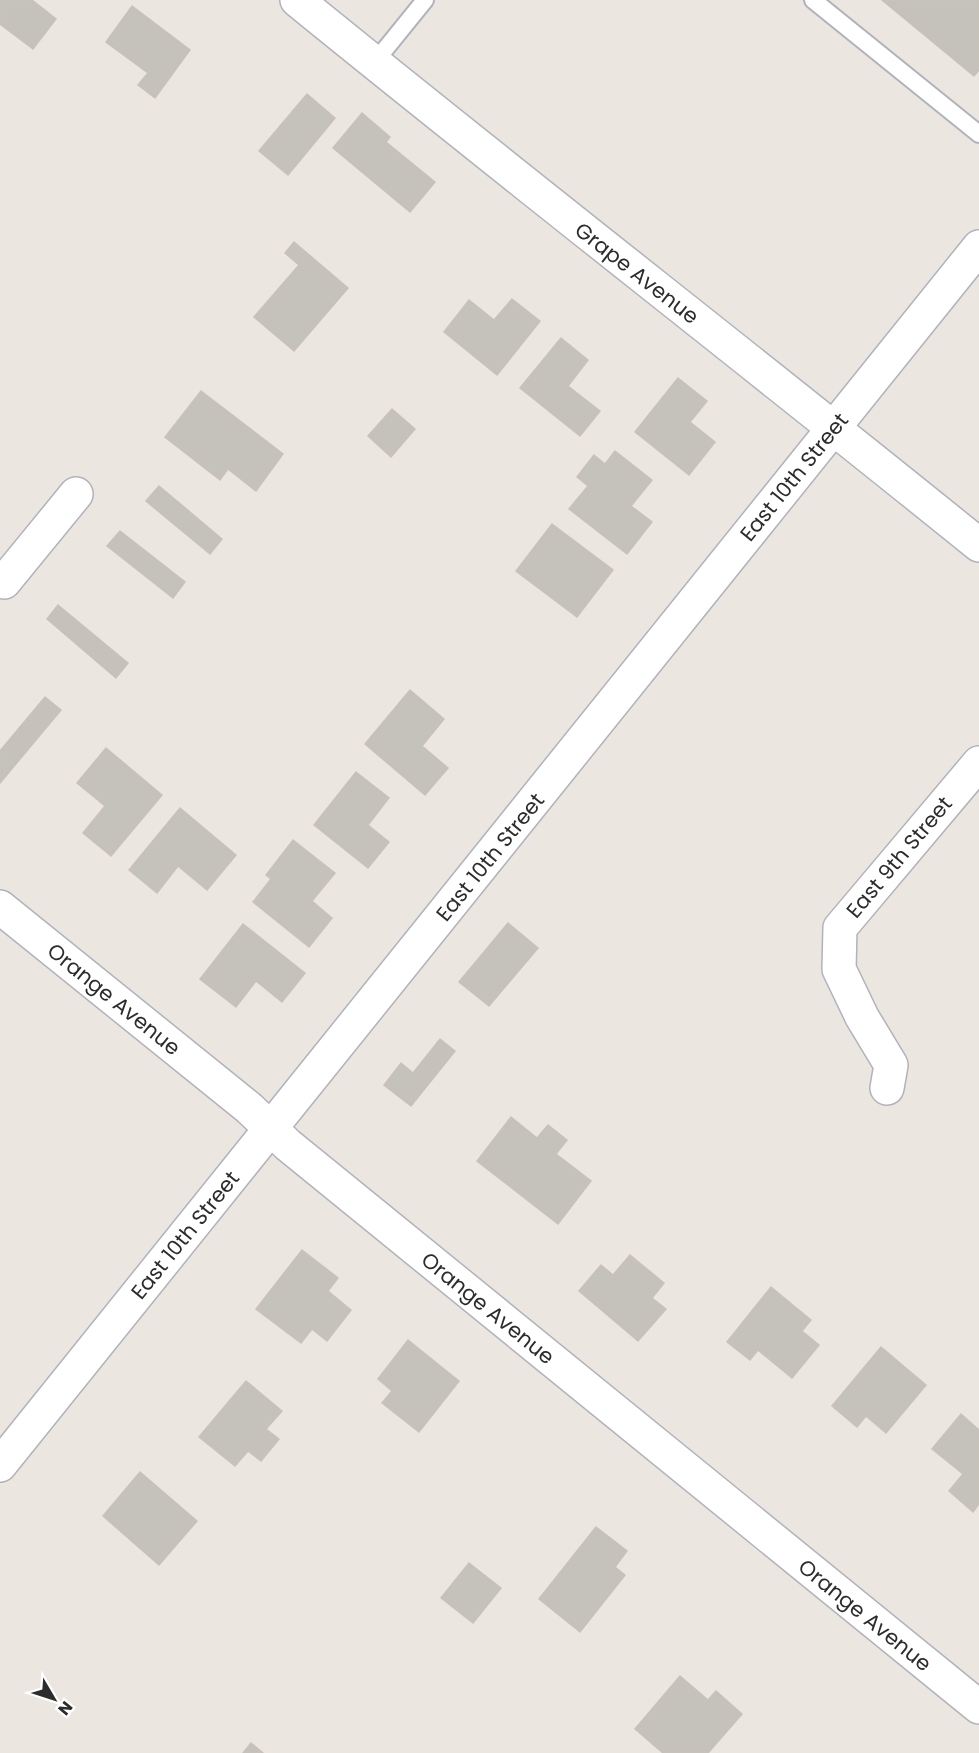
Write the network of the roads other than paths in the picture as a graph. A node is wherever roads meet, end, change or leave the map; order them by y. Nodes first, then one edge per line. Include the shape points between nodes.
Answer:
1 (297, 0) edge
2 (425, 0) edge
3 (813, 0) edge
4 (374, 63) junction
5 (979, 134) edge
6 (979, 247) edge
7 (834, 427) junction
8 (75, 494) dead end
9 (979, 545) edge
10 (0, 578) edge
11 (979, 763) edge
12 (0, 907) edge
13 (887, 1088) dead end
14 (270, 1130) junction
15 (0, 1465) edge
16 (979, 1707) edge

1 - 4 street, Grape Avenue
2 - 4 lane
3 - 5 lane
4 - 7 street, Grape Avenue
6 - 7 street, East 10th Street
7 - 9 street, Grape Avenue
7 - 14 street, East 10th Street
8 - 10 street via 4,582
11 - 13 street, East 9th Street via 840,928 839,969 891,1065
12 - 14 street, Orange Avenue via 249,1108
14 - 15 street, East 10th Street
14 - 16 street, Orange Avenue

